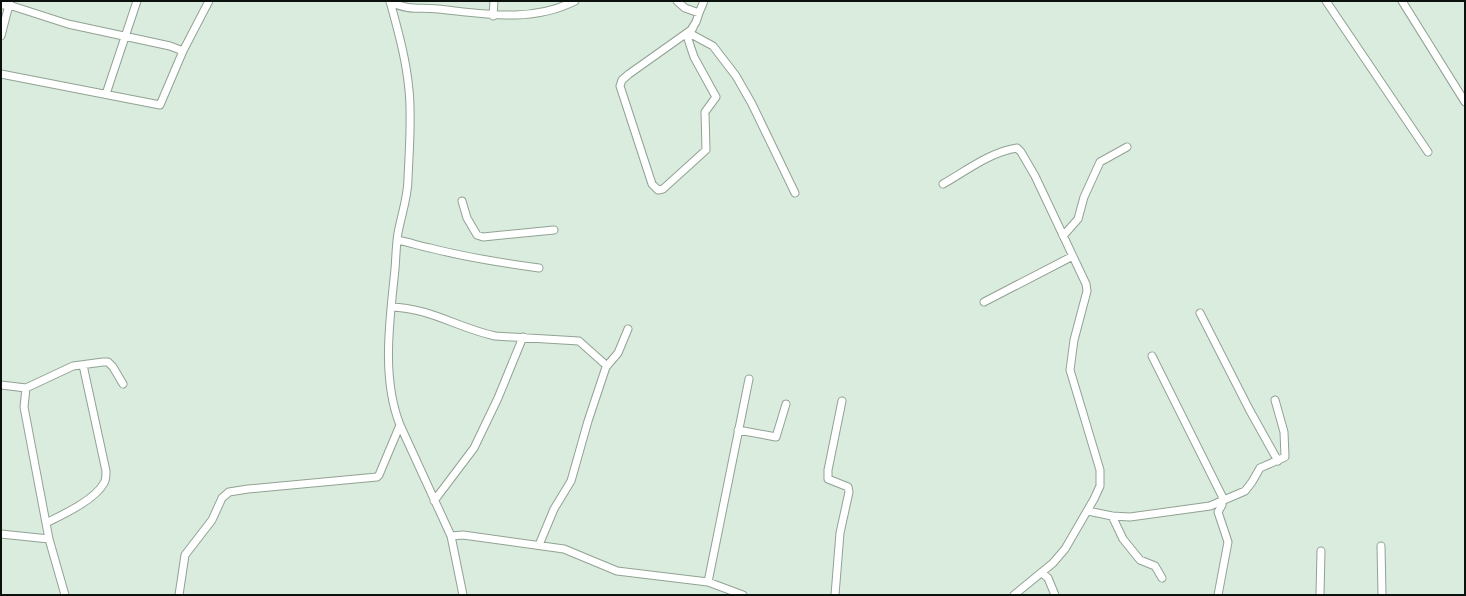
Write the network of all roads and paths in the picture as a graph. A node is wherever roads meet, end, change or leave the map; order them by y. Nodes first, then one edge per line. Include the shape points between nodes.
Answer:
1 (137, 1) edge
2 (209, 1) edge
3 (390, 1) edge
4 (494, 1) edge
5 (552, 1) edge
6 (575, 1) edge
7 (677, 1) edge
8 (704, 1) edge
9 (1326, 1) edge
10 (1402, 1) edge
11 (10, 3) edge
12 (1, 4) edge
13 (548, 10) junction
14 (699, 13) junction
15 (493, 16) junction
16 (691, 30) junction
17 (1, 36) edge
18 (126, 36) junction
19 (183, 50) junction
20 (1, 74) edge
21 (106, 94) junction
22 (1465, 102) edge
23 (1127, 147) dead end
24 (1428, 152) dead end
25 (942, 184) dead end
26 (795, 194) dead end
27 (462, 201) dead end
28 (554, 230) dead end
29 (1063, 236) junction
30 (397, 240) junction
31 (1073, 256) junction
32 (539, 268) dead end
33 (984, 302) dead end
34 (391, 307) junction
35 (1200, 313) dead end
36 (628, 329) dead end
37 (523, 337) junction
38 (1152, 356) dead end
39 (83, 365) junction
40 (606, 366) junction
41 (749, 379) dead end
42 (123, 384) dead end
43 (1, 386) edge
44 (26, 388) junction
45 (1275, 400) dead end
46 (842, 401) dead end
47 (786, 404) dead end
48 (400, 425) junction
49 (738, 430) junction
50 (1278, 461) junction
51 (434, 501) junction
52 (1222, 502) junction
53 (1088, 511) junction
54 (1112, 516) junction
55 (46, 523) junction
56 (1, 534) edge
57 (450, 536) junction
58 (49, 539) junction
59 (539, 545) junction
60 (1381, 546) dead end
61 (1321, 551) dead end
62 (1042, 573) junction
63 (1162, 578) dead end
64 (708, 582) junction
65 (65, 595) edge
66 (179, 595) edge
67 (463, 595) edge
68 (743, 595) edge
69 (835, 595) edge
70 (1014, 595) edge
71 (1055, 595) edge
72 (1218, 595) edge
73 (1320, 595) edge
74 (1382, 595) edge

1 - 18 street
2 - 19 street
3 - 15 street via 407,9 436,9
3 - 30 street via 401,38 409,89 409,177
4 - 15 street
5 - 13 street
6 - 13 street
7 - 14 street via 685,8
8 - 14 street
9 - 24 street
10 - 22 street
11 - 12 street
11 - 17 street
11 - 18 street via 68,24
13 - 15 street via 526,15
14 - 16 street
16 - 16 street via 622,80 620,86 652,184 658,190 663,189 706,150 705,112 716,96 694,57 687,36
16 - 26 street via 713,46 736,76
18 - 19 street
18 - 21 street
19 - 21 street via 160,105
20 - 21 street
23 - 29 street via 1100,162 1084,197 1078,219
25 - 29 street via 1004,150 1017,148 1035,176
27 - 28 street via 467,218 477,235 483,237
29 - 31 street
30 - 32 street via 504,264
30 - 34 street
31 - 33 street
31 - 53 street via 1087,291 1074,340 1070,370 1100,470 1100,486
34 - 37 street via 409,307 428,312 495,336
34 - 48 street via 390,383 394,411
35 - 50 street
36 - 40 street via 618,353
37 - 40 street via 579,341
37 - 51 street via 474,448
38 - 52 street
39 - 42 street via 108,362
39 - 44 street via 58,372
39 - 55 street via 106,471 105,482 80,504
40 - 59 street via 571,481 554,509
41 - 49 street
43 - 44 street
44 - 55 street via 24,407
45 - 50 street via 1285,439 1285,457
46 - 69 street via 828,470 828,478 848,487 849,492 840,533
47 - 49 street via 776,437
48 - 51 street
48 - 66 street via 377,478 233,490 225,494 205,529 185,555
49 - 64 street
50 - 52 street via 1260,468 1248,489
51 - 57 street
52 - 54 street via 1195,509
52 - 72 street via 1218,512 1228,542
53 - 54 street
53 - 62 street via 1065,549
54 - 63 street via 1123,539 1140,560 1155,566
55 - 58 street
56 - 58 street
57 - 59 street via 463,535
57 - 67 street
58 - 65 street
59 - 64 street via 573,552 617,571
60 - 74 street
61 - 73 street
62 - 70 street
62 - 71 street via 1048,578
64 - 68 street

